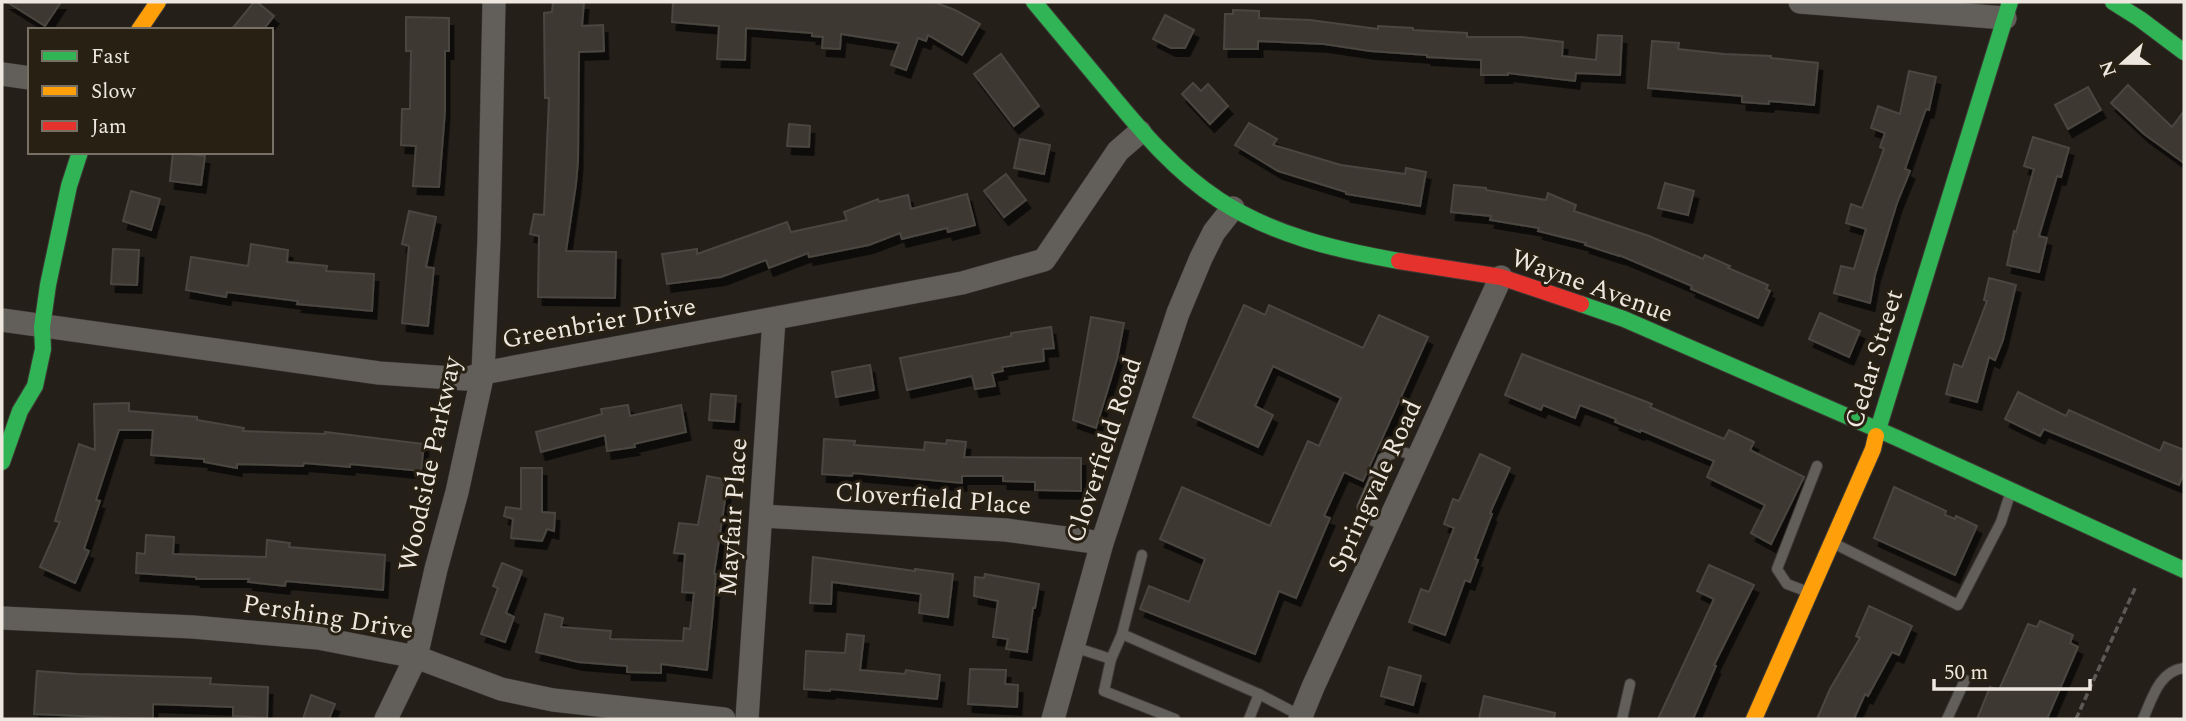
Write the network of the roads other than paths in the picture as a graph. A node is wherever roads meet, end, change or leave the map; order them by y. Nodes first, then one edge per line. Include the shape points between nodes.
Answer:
1 (158, 2) edge
2 (494, 2) edge
3 (1034, 2) edge
4 (1800, 2) edge
5 (2113, 2) edge
6 (2008, 10) edge
7 (140, 28) edge
8 (2184, 52) edge
9 (2, 74) edge
10 (28, 78) edge
11 (1140, 132) junction
12 (79, 154) edge
13 (1233, 208) junction
14 (1501, 277) junction
15 (774, 319) junction
16 (2, 320) edge
17 (42, 327) junction
18 (25, 354) dead end
19 (483, 373) junction
20 (18, 384) dead end
21 (20, 411) junction
22 (1877, 430) junction
23 (1420, 457) junction
24 (2, 462) edge
25 (1817, 466) dead end
26 (2011, 491) junction
27 (761, 516) junction
28 (1386, 528) junction
29 (1833, 542) junction
30 (1102, 543) junction
31 (1142, 555) dead end
32 (2184, 570) edge
33 (1810, 593) junction
34 (2, 618) edge
35 (1122, 634) junction
36 (1074, 647) junction
37 (416, 657) junction
38 (1111, 659) junction
39 (2184, 668) edge
40 (1965, 681) dead end
41 (1630, 684) dead end
42 (1259, 694) junction
43 (1300, 718) edge
44 (386, 719) edge
45 (724, 719) edge
46 (747, 719) edge
47 (1053, 719) edge
48 (1175, 719) edge
49 (1249, 719) edge
50 (1622, 719) edge
51 (1755, 719) edge
52 (1948, 719) edge
53 (2143, 719) edge

1 - 7 street
2 - 19 street, Woodside Parkway
3 - 11 street, Wayne Avenue
4 - 6 street
5 - 8 street
6 - 22 street, Cedar Street
9 - 10 street
11 - 13 street, Wayne Avenue via 1183,173
11 - 15 street, Greenbrier Drive via 1118,151 1044,260 962,283
12 - 17 street
13 - 14 street, Wayne Avenue via 1319,244
13 - 30 street, Cloverfield Road via 1200,258 1178,313
14 - 22 street, Wayne Avenue via 1624,319
14 - 23 street, Springvale Road
15 - 19 street, Greenbrier Drive
15 - 27 street, Mayfair Place
16 - 17 street, Greenbrier Drive
17 - 18 street
17 - 19 street, Greenbrier Drive via 379,373 466,379
17 - 21 street via 36,386
19 - 37 street, Woodside Parkway
20 - 21 street
21 - 24 street
22 - 26 street, Wayne Avenue
22 - 29 street, Cedar Street
23 - 28 street, Springvale Road
23 - 28 lane via 1399,451 1383,458 1362,507 1370,519
25 - 33 lane via 1777,569 1787,584
26 - 29 lane via 2001,522 1958,605
26 - 32 street, Wayne Avenue
27 - 30 street, Cloverfield Place via 1006,530
27 - 46 street, Mayfair Place
28 - 43 street, Springvale Road
29 - 33 street, Cedar Street
30 - 36 street, Cloverfield Road
31 - 35 lane
33 - 51 street, Cedar Street
34 - 37 street, Pershing Drive via 318,638
35 - 38 lane
35 - 42 lane
36 - 38 lane
36 - 47 street, Cloverfield Road
37 - 44 street, Woodside Parkway
37 - 45 street, Pershing Drive via 501,689 553,700
38 - 48 lane via 1104,691
39 - 53 lane via 2165,676
40 - 52 lane
41 - 50 lane
42 - 43 lane
42 - 49 lane

